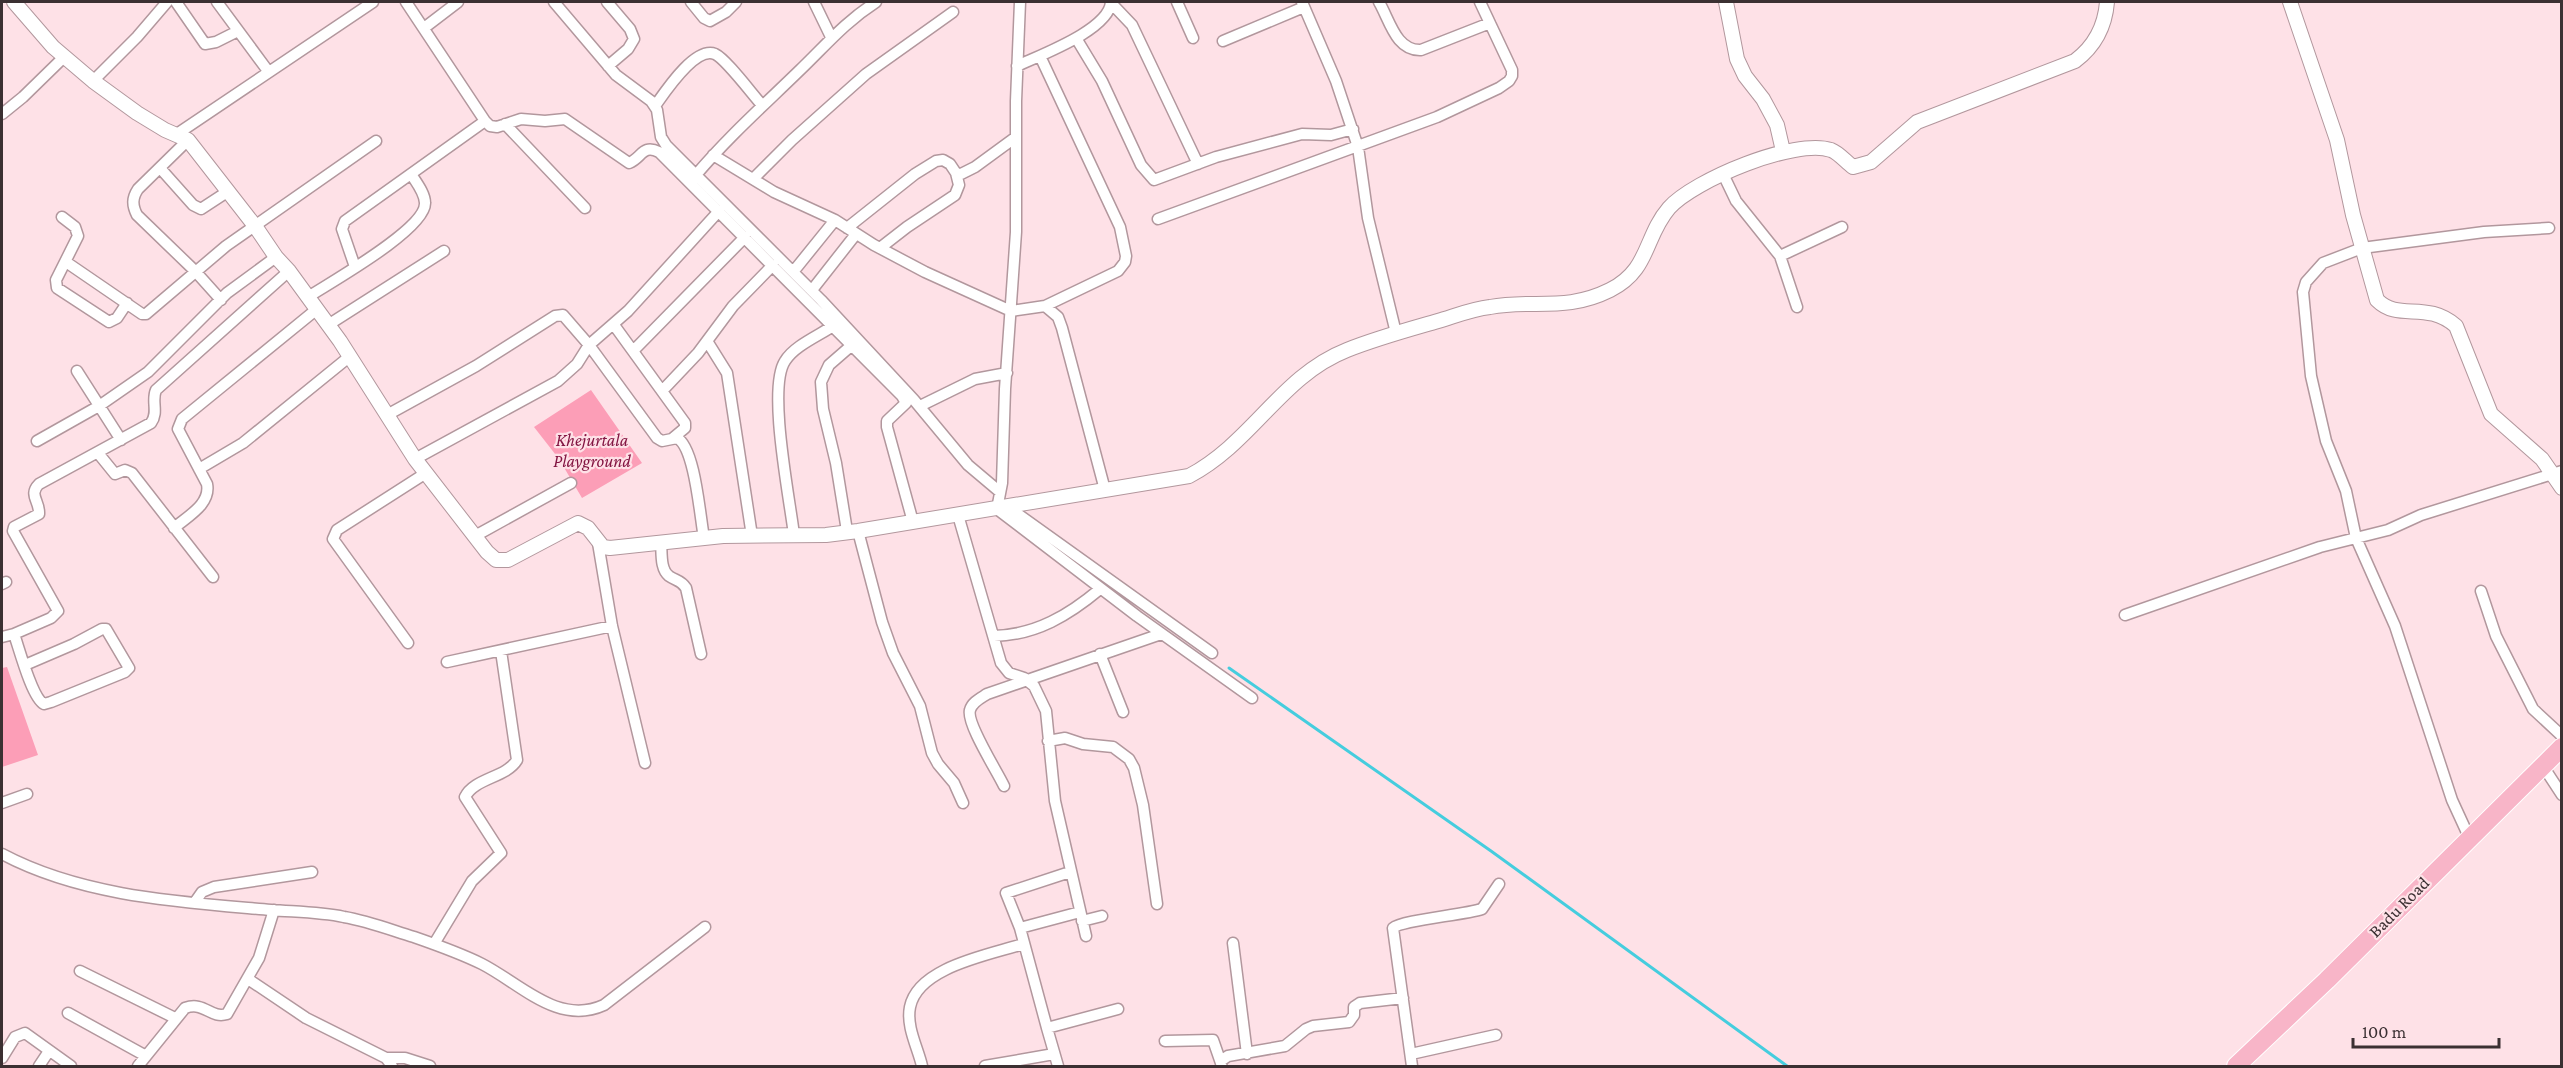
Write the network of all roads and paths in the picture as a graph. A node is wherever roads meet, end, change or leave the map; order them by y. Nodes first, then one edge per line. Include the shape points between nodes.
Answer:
1 (16, 2) edge
2 (167, 2) edge
3 (176, 2) edge
4 (217, 2) edge
5 (373, 2) edge
6 (406, 2) edge
7 (458, 2) edge
8 (554, 2) edge
9 (607, 2) edge
10 (691, 2) edge
11 (736, 2) edge
12 (814, 2) edge
13 (876, 2) edge
14 (1020, 2) edge
15 (1177, 2) edge
16 (1379, 2) edge
17 (1480, 2) edge
18 (1726, 2) edge
19 (2108, 2) edge
20 (2290, 2) edge
21 (1111, 3) edge
22 (1303, 4) edge
23 (953, 12) dead end
24 (1490, 24) junction
25 (424, 28) junction
26 (238, 31) junction
27 (831, 37) junction
28 (1193, 38) dead end
29 (1076, 39) junction
30 (1222, 41) dead end
31 (1040, 56) junction
32 (64, 57) junction
33 (608, 66) junction
34 (1017, 66) junction
35 (268, 71) junction
36 (93, 81) junction
37 (762, 105) junction
38 (655, 106) junction
39 (2, 114) edge
40 (485, 121) junction
41 (505, 124) junction
42 (1353, 129) junction
43 (183, 137) junction
44 (1016, 137) junction
45 (376, 141) dead end
46 (1358, 147) junction
47 (1783, 151) junction
48 (713, 155) junction
49 (1198, 164) junction
50 (160, 168) junction
51 (956, 173) junction
52 (411, 174) junction
53 (1723, 174) junction
54 (696, 176) junction
55 (753, 180) junction
56 (227, 192) junction
57 (585, 208) dead end
58 (719, 211) junction
59 (62, 217) dead end
60 (1158, 219) dead end
61 (835, 220) junction
62 (255, 226) junction
63 (1842, 227) dead end
64 (2549, 228) dead end
65 (851, 231) junction
66 (745, 237) junction
67 (880, 248) junction
68 (2362, 248) junction
69 (444, 251) dead end
70 (1780, 256) junction
71 (276, 257) junction
72 (66, 262) junction
73 (773, 265) junction
74 (355, 267) junction
75 (195, 271) junction
76 (290, 271) junction
77 (793, 272) junction
78 (812, 290) junction
79 (308, 297) junction
80 (221, 300) junction
81 (127, 303) junction
82 (1046, 306) junction
83 (1797, 307) dead end
84 (317, 309) junction
85 (1011, 311) junction
86 (328, 325) junction
87 (614, 325) junction
88 (833, 326) junction
89 (1396, 333) junction
90 (707, 341) junction
91 (589, 345) junction
92 (852, 345) junction
93 (633, 351) junction
94 (349, 357) junction
95 (77, 371) dead end
96 (1006, 373) junction
97 (662, 391) junction
98 (99, 406) junction
99 (920, 406) junction
100 (387, 415) junction
101 (673, 438) junction
102 (121, 440) junction
103 (37, 441) dead end
104 (98, 453) junction
105 (415, 459) junction
106 (199, 469) junction
107 (2557, 472) edge
108 (426, 473) junction
109 (571, 483) dead end
110 (2562, 488) edge
111 (1105, 490) junction
112 (1000, 492) junction
113 (1002, 508) junction
114 (958, 515) junction
115 (913, 522) junction
116 (174, 528) junction
117 (853, 531) junction
118 (794, 535) junction
119 (475, 536) junction
120 (752, 536) junction
121 (704, 538) junction
122 (2356, 538) junction
123 (661, 542) junction
124 (598, 543) junction
125 (213, 577) dead end
126 (1100, 589) junction
127 (2481, 591) dead end
128 (2125, 615) dead end
129 (612, 626) junction
130 (14, 634) junction
131 (1161, 634) junction
132 (994, 636) junction
133 (2, 637) edge
134 (408, 643) dead end
135 (501, 651) junction
136 (1212, 653) dead end
137 (700, 654) dead end
138 (1100, 654) junction
139 (447, 663) dead end
140 (25, 665) junction
141 (1029, 681) junction
142 (1252, 698) dead end
143 (1123, 712) dead end
144 (2562, 736) edge
145 (1048, 741) junction
146 (2562, 747) edge
147 (645, 763) dead end
148 (2543, 766) junction
149 (1005, 786) dead end
150 (27, 794) dead end
151 (2562, 795) edge
152 (2, 803) edge
153 (963, 803) dead end
154 (2469, 837) junction
155 (2, 854) edge
156 (312, 872) dead end
157 (1070, 872) junction
158 (1499, 884) dead end
159 (195, 902) junction
160 (1158, 904) dead end
161 (274, 910) junction
162 (1081, 916) junction
163 (1102, 916) dead end
164 (705, 927) dead end
165 (1020, 927) junction
166 (1086, 936) dead end
167 (1233, 943) dead end
168 (434, 944) junction
169 (1023, 944) junction
170 (80, 971) dead end
171 (248, 979) junction
172 (1403, 998) junction
173 (1118, 1009) dead end
174 (68, 1013) dead end
175 (175, 1018) junction
176 (1047, 1028) junction
177 (1496, 1035) dead end
178 (1165, 1041) dead end
179 (50, 1051) junction
180 (1247, 1053) junction
181 (1054, 1054) junction
182 (1410, 1054) junction
183 (146, 1056) junction
184 (2, 1058) edge
185 (389, 1062) edge
186 (1221, 1065) edge
187 (39, 1066) edge
188 (71, 1066) edge
189 (138, 1066) edge
190 (430, 1066) edge
191 (922, 1066) edge
192 (985, 1066) edge
193 (1058, 1066) edge
194 (1412, 1066) edge
195 (2236, 1066) edge

1 - 32 street
2 - 36 street
3 - 26 street via 205,44
4 - 26 street
5 - 35 street
6 - 25 street
7 - 25 street
8 - 33 street
9 - 33 street via 634,39
10 - 11 street via 710,21
12 - 27 street
13 - 27 street
14 - 34 street
15 - 28 street
16 - 24 street via 1404,47 1411,51
17 - 24 street
18 - 47 street via 1737,58 1773,116
19 - 47 street via 2096,41 2076,61 1917,122 1871,162 1853,166 1831,150
20 - 68 street via 2337,140
21 - 29 street via 1101,19
21 - 49 street via 1132,25
22 - 30 street
22 - 42 street
23 - 55 street via 867,74
24 - 46 street via 1512,70 1509,81 1437,117
25 - 40 street
26 - 35 street
27 - 37 street
29 - 31 street
29 - 49 street via 1102,81 1150,178 1160,179
31 - 34 street
31 - 82 street via 1108,197 1126,256 1118,271
32 - 36 street
32 - 39 street
33 - 38 street
34 - 44 street
35 - 43 street
36 - 43 street via 137,113
37 - 38 street via 720,58 707,52 687,66
37 - 48 street
38 - 54 street via 663,141
40 - 41 street via 490,126
40 - 52 street
41 - 57 street
41 - 58 street via 527,118 545,122 565,119 629,163 644,150 654,150
42 - 46 street
42 - 49 street via 1331,135 1302,134
43 - 50 street
43 - 56 street
44 - 51 street via 967,172
44 - 85 street
45 - 62 street
46 - 60 street
46 - 89 street via 1368,218
47 - 53 street
48 - 54 street
48 - 55 street
50 - 56 street via 201,209
50 - 75 street via 134,194 134,209
51 - 65 street via 950,164 936,161 908,179
51 - 67 street via 959,185 955,195
52 - 74 street via 343,224
52 - 74 street via 425,202 424,212 405,234
53 - 70 street via 1736,201
53 - 89 street via 1694,188 1669,208 1634,273 1608,291 1574,304 1491,306
54 - 77 street
55 - 61 street
56 - 62 street
58 - 66 street
58 - 87 street
59 - 72 street via 78,232
61 - 65 street
61 - 77 street
62 - 71 street
62 - 75 street
63 - 70 street
64 - 68 street
65 - 67 street
65 - 78 street
66 - 73 street
66 - 93 street
67 - 85 street
68 - 107 street via 2377,300 2402,312 2432,312 2456,326 2491,414
68 - 122 street via 2323,263 2306,282 2304,292 2313,390 2326,441 2346,491
69 - 86 street
70 - 83 street
71 - 76 street
71 - 80 street
72 - 81 street
72 - 81 street via 55,285 60,291 110,322
73 - 88 street
73 - 90 street via 733,306
74 - 79 street
75 - 80 street
75 - 81 street via 146,314
76 - 79 street
76 - 102 street via 156,390 154,419
77 - 78 street
78 - 99 street
79 - 84 street
80 - 98 street via 148,372
82 - 85 street
82 - 111 street via 1058,317 1062,328
84 - 86 street
84 - 106 street via 182,419 178,429
85 - 96 street
86 - 94 street
87 - 91 street
87 - 93 street
88 - 92 street
88 - 118 street via 786,359 779,378 780,426
89 - 111 street via 1344,351 1304,373 1243,436 1190,476
90 - 97 street
90 - 120 street via 727,374
91 - 100 street via 568,317 555,316
91 - 101 street via 657,438
91 - 105 street via 577,364 553,384
92 - 115 street via 905,400 903,408 887,421 887,427
92 - 117 street via 830,365 821,382 823,409
93 - 97 street
94 - 100 street
94 - 106 street via 243,442
95 - 98 street
96 - 99 street via 975,379
96 - 112 street
97 - 101 street via 685,423 685,428
98 - 102 street
98 - 103 street
99 - 112 street via 968,465
100 - 105 street
101 - 121 street via 682,441 688,452
102 - 104 street
104 - 116 street via 115,474 125,470 132,473
104 - 130 street via 39,484 33,494 39,514 14,527 15,536 58,611
105 - 108 street
106 - 116 street via 207,484 206,499
107 - 110 street
107 - 122 street
108 - 119 street
108 - 134 street via 337,530 333,539
109 - 119 street
111 - 113 street
112 - 113 street
113 - 114 street
113 - 126 street
113 - 136 street
114 - 115 street
114 - 132 street
115 - 117 street
116 - 125 street
117 - 118 street
117 - 153 street via 893,653 920,706 932,753
118 - 120 street
119 - 124 street via 496,560 508,560 578,523 588,528
120 - 121 street
121 - 123 street
122 - 128 street
122 - 154 street via 2395,626 2452,800
123 - 124 street via 609,548
123 - 137 street via 666,573 686,588
124 - 129 street
126 - 131 street
126 - 132 street via 1071,613 1049,624
127 - 144 street via 2496,636 2533,709
129 - 135 street
129 - 147 street
130 - 133 street
130 - 140 street
131 - 138 street
131 - 142 street
132 - 141 street via 1005,669
135 - 139 street
135 - 168 street via 517,760 465,797 501,853 472,881
138 - 141 street
138 - 143 street
140 - 140 street via 106,629 129,668 45,704 37,697
141 - 145 street via 1046,711
141 - 149 street via 987,694 969,710 972,726
145 - 157 street via 1055,801
145 - 160 street via 1065,738 1113,747 1129,759 1143,805
146 - 148 main road, Badu Road
148 - 151 street
148 - 154 main road, Badu Road
150 - 152 street
154 - 195 main road, Badu Road
155 - 159 street via 74,882
156 - 159 street via 214,887 202,892
157 - 162 street
157 - 165 street via 1006,893
158 - 172 street via 1482,909 1393,928
159 - 161 street
161 - 168 street via 344,917
161 - 171 street via 266,941
162 - 163 street
162 - 165 street
162 - 166 street
164 - 168 street via 616,997 594,1010 581,1011 558,1008 480,963
165 - 169 street
167 - 180 street
169 - 176 street
169 - 191 street via 936,973 922,986 910,1006 910,1026
170 - 175 street
171 - 175 street via 227,1014 221,1016 194,1005
171 - 185 street via 298,1014
172 - 180 street via 1360,1003 1354,1007 1349,1022 1309,1027 1285,1046
172 - 182 street
173 - 176 street
174 - 183 street
175 - 183 street
176 - 181 street
177 - 182 street
178 - 186 street via 1213,1040
179 - 184 street via 25,1033 15,1037
179 - 187 street
179 - 188 street
180 - 186 street via 1228,1056
181 - 192 street
181 - 193 street
182 - 194 street
183 - 189 street
185 - 190 street via 405,1058

